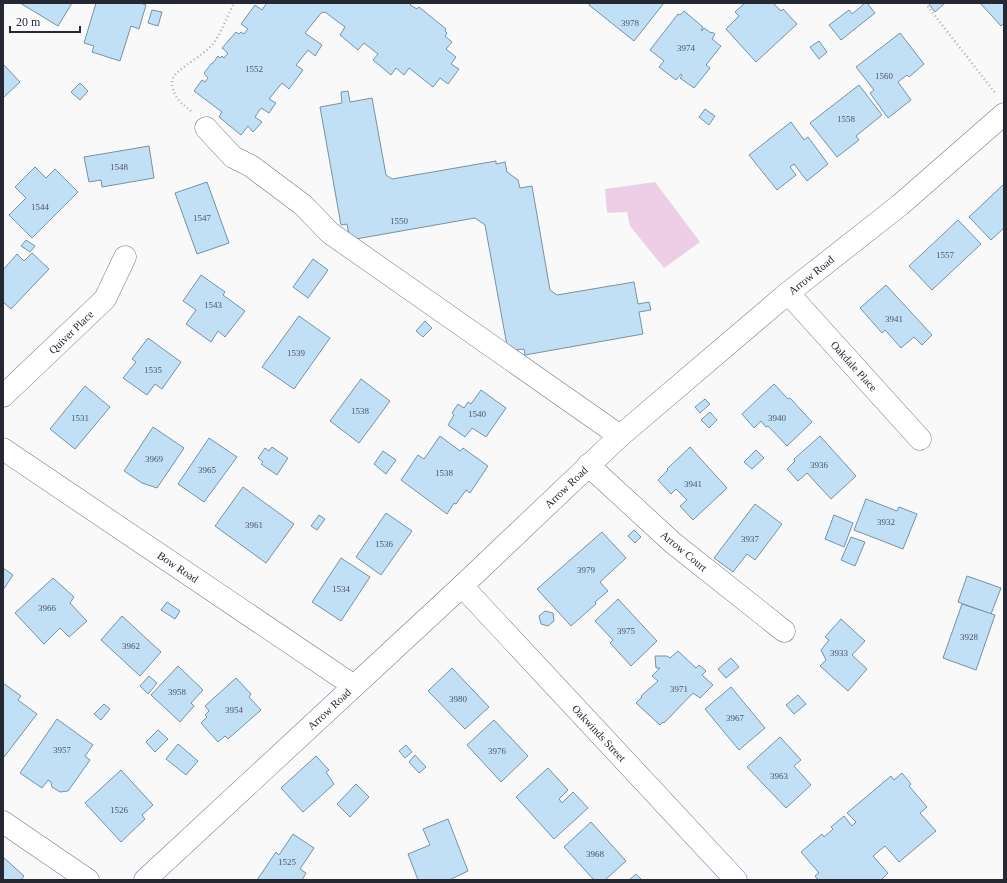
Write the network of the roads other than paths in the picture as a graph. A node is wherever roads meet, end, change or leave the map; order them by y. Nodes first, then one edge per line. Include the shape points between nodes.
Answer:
1 (1002, 106) edge
2 (206, 128) road end
3 (124, 257) dead end
4 (788, 293) junction
5 (3, 396) edge
6 (620, 436) junction
7 (920, 439) dead end
8 (3, 448) edge
9 (588, 465) junction
10 (462, 586) junction
11 (784, 631) dead end
12 (354, 686) junction
13 (3, 822) edge
14 (88, 880) edge
15 (145, 880) edge
16 (736, 880) edge

1 - 4 street, Arrow Road via 900,205
2 - 6 street via 233,157 252,166 303,205 330,234
3 - 5 street, Quiver Place via 105,299
4 - 6 street, Arrow Road
4 - 7 street, Oakdale Place
6 - 9 street, Arrow Road
8 - 12 street, Bow Road
9 - 10 street, Arrow Road
9 - 11 street, Arrow Court via 673,542
10 - 12 street, Arrow Road
10 - 16 street, Oakwinds Street
12 - 15 street, Arrow Road
13 - 14 street

